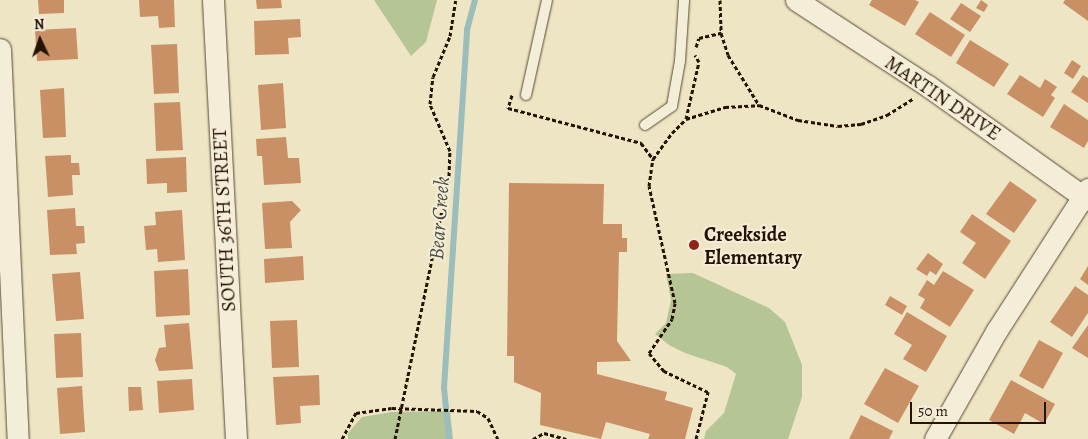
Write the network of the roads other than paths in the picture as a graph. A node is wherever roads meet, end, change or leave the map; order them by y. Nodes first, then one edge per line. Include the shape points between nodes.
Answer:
1 (212, 0) edge
2 (547, 0) edge
3 (684, 0) edge
4 (796, 0) edge
5 (0, 49) edge
6 (526, 95) dead end
7 (645, 126) dead end
8 (1086, 195) edge
9 (18, 439) edge
10 (236, 439) edge
11 (936, 439) edge

1 - 10 street, SOUTH 36TH STREET
2 - 6 lane
3 - 7 lane via 680,60 672,106
4 - 8 street, MARTIN DRIVE
5 - 9 street
8 - 11 street via 997,330

